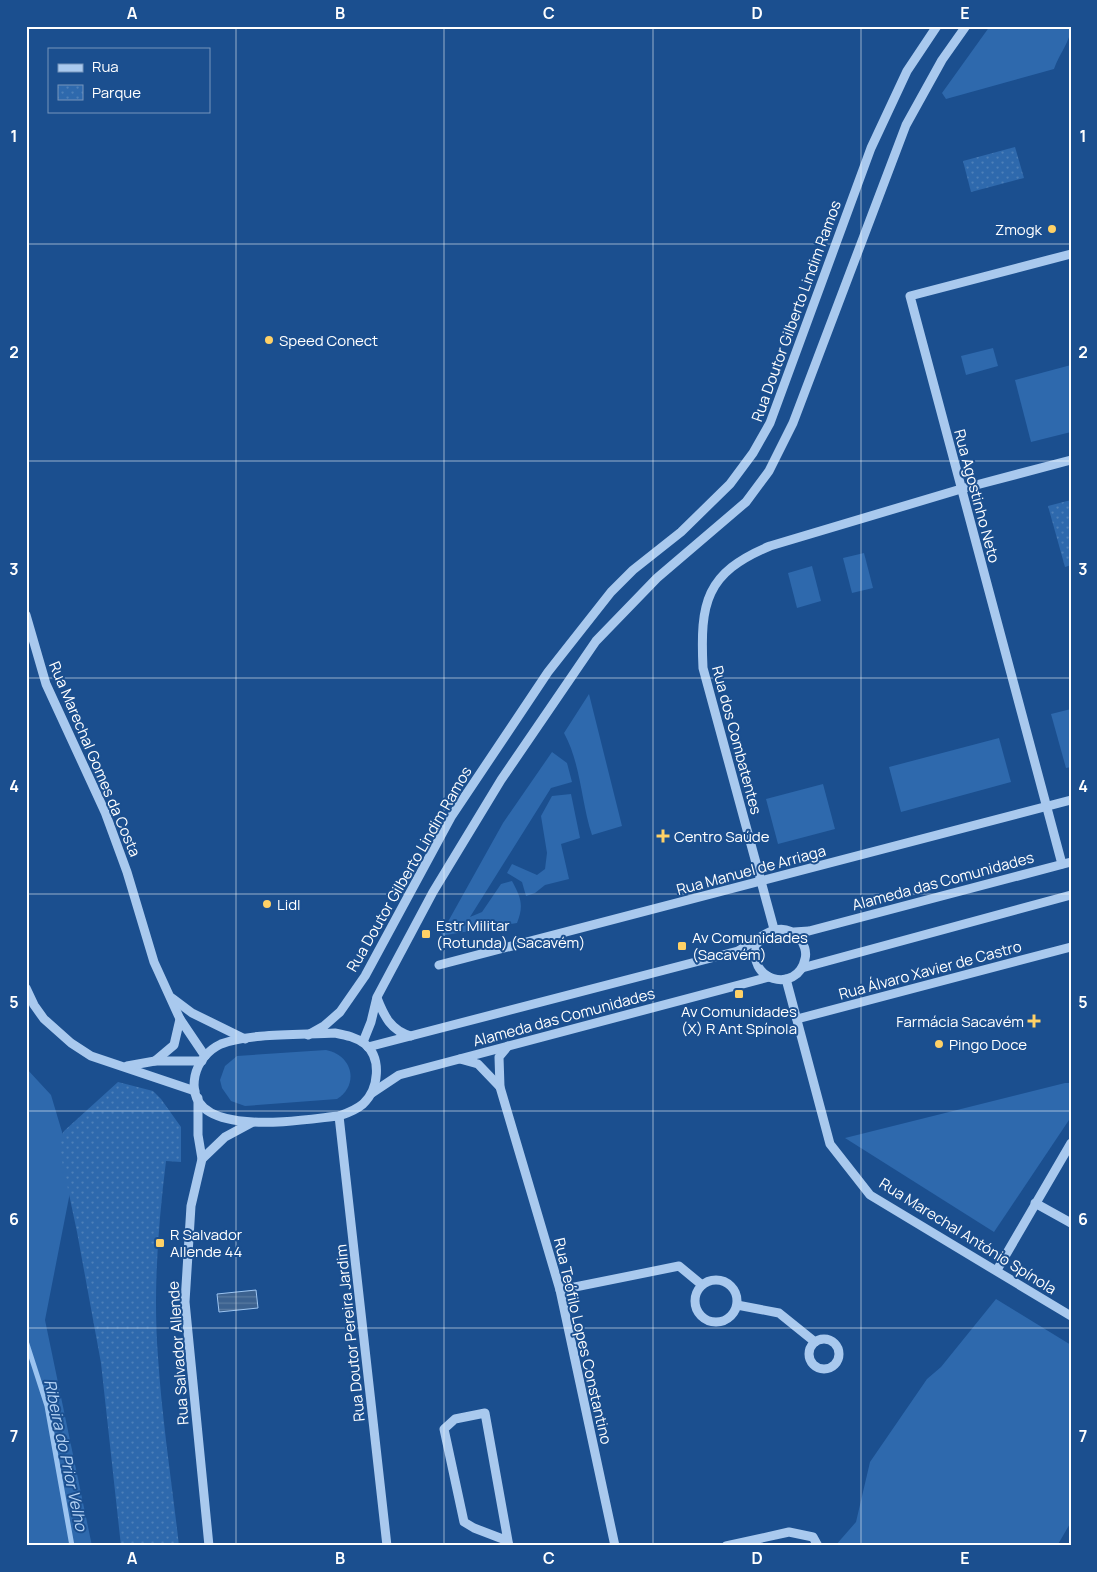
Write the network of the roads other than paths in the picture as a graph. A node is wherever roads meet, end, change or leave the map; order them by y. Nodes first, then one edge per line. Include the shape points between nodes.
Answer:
1 (937, 26) edge
2 (966, 26) edge
3 (1071, 254) edge
4 (1071, 460) edge
5 (961, 489) junction
6 (26, 615) edge
7 (1071, 800) edge
8 (1045, 807) junction
9 (1066, 863) edge
10 (761, 881) junction
11 (1070, 896) edge
12 (774, 929) junction
13 (794, 932) junction
14 (758, 941) junction
15 (1071, 947) edge
16 (439, 966) dead end
17 (802, 968) junction
18 (769, 977) junction
19 (786, 979) junction
20 (26, 988) edge
21 (377, 997) junction
22 (172, 998) junction
23 (180, 1019) junction
24 (797, 1020) junction
25 (308, 1035) junction
26 (412, 1036) junction
27 (246, 1039) junction
28 (366, 1044) junction
29 (508, 1046) junction
30 (460, 1058) junction
31 (203, 1059) junction
32 (155, 1061) junction
33 (127, 1066) junction
34 (500, 1087) junction
35 (197, 1094) junction
36 (371, 1094) junction
37 (339, 1116) junction
38 (254, 1122) junction
39 (1071, 1143) edge
40 (202, 1159) junction
41 (1035, 1203) junction
42 (1071, 1223) edge
43 (997, 1270) junction
44 (702, 1285) junction
45 (560, 1290) junction
46 (737, 1305) junction
47 (1071, 1316) edge
48 (815, 1342) dead end
49 (508, 1543) edge
50 (209, 1546) edge
51 (387, 1546) edge
52 (615, 1546) edge
53 (726, 1546) edge
54 (818, 1546) edge

1 - 25 street, Rua Doutor Gilberto Lindim Ramos via 907,71 870,148 770,423 753,453 718,497 611,592 548,672 451,817 365,976 340,1012
2 - 21 street via 942,60 906,125 793,423 769,471 746,502 657,578 596,641 501,780 433,892
3 - 5 street, Rua Agostinho Neto via 910,296
4 - 5 street, Rua dos Combatentes
5 - 8 street, Rua Agostinho Neto
5 - 10 street, Rua dos Combatentes via 770,546 747,556 721,576 706,602 701,628 703,668
6 - 22 street, Rua Marechal Gomes da Costa via 46,684 105,812 154,962
7 - 8 street, Rua Manuel de Arriaga
8 - 9 street, Rua Agostinho Neto
8 - 10 street, Rua Manuel de Arriaga
9 - 13 street, Alameda das Comunidades via 809,931
10 - 12 street, Rua dos Combatentes
10 - 16 street, Rua Manuel de Arriaga
11 - 17 street
12 - 13 street, Alameda das Comunidades
12 - 14 street, Alameda das Comunidades
13 - 17 street via 805,948
14 - 18 street via 755,960 759,969
14 - 26 street, Alameda das Comunidades via 738,951
15 - 24 street, Rua Álvaro Xavier de Castro
17 - 19 street
18 - 19 street, Alameda das Comunidades
18 - 29 street, Alameda das Comunidades
19 - 24 street, Rua Marechal António Spínola
20 - 33 street via 44,1019 71,1043 91,1056
21 - 26 street via 387,1020 395,1029
21 - 28 street
22 - 23 street, Rua Marechal Gomes da Costa
22 - 27 street, Rua Marechal Gomes da Costa via 192,1013
23 - 31 street, Rua Marechal Gomes da Costa
23 - 32 street via 174,1045
24 - 43 street, Rua Marechal António Spínola via 830,1144 870,1195
25 - 27 street
25 - 28 street via 335,1033
26 - 28 street, Alameda das Comunidades
27 - 31 street via 221,1044
28 - 36 street via 376,1070
29 - 30 street, Alameda das Comunidades
29 - 34 street, Rua Teófilo Lopes Constantino via 499,1057
30 - 34 street, Rua Teófilo Lopes Constantino via 478,1064
30 - 36 street, Alameda das Comunidades via 399,1075
31 - 32 street
31 - 35 street via 195,1077
32 - 33 street
33 - 35 street
34 - 45 street, Rua Teófilo Lopes Constantino
35 - 38 street via 205,1107 224,1119
35 - 40 street
36 - 37 street, Alameda das Comunidades via 357,1109
37 - 38 street
37 - 51 street, Rua Doutor Pereira Jardim
38 - 40 street via 225,1137
39 - 41 street
40 - 50 street, Rua Salvador Allende via 191,1206 185,1302
41 - 42 street
41 - 43 street
43 - 47 street, Rua Marechal António Spínola
44 - 45 street via 679,1266
44 - 46 street via 712,1280 726,1282 736,1293
44 - 46 street via 695,1298 704,1318 718,1322 726,1320
45 - 52 street, Rua Teófilo Lopes Constantino
46 - 48 street via 779,1313
49 - 49 street via 485,1413 455,1419 444,1429 464,1522
53 - 54 street via 789,1532 813,1537

